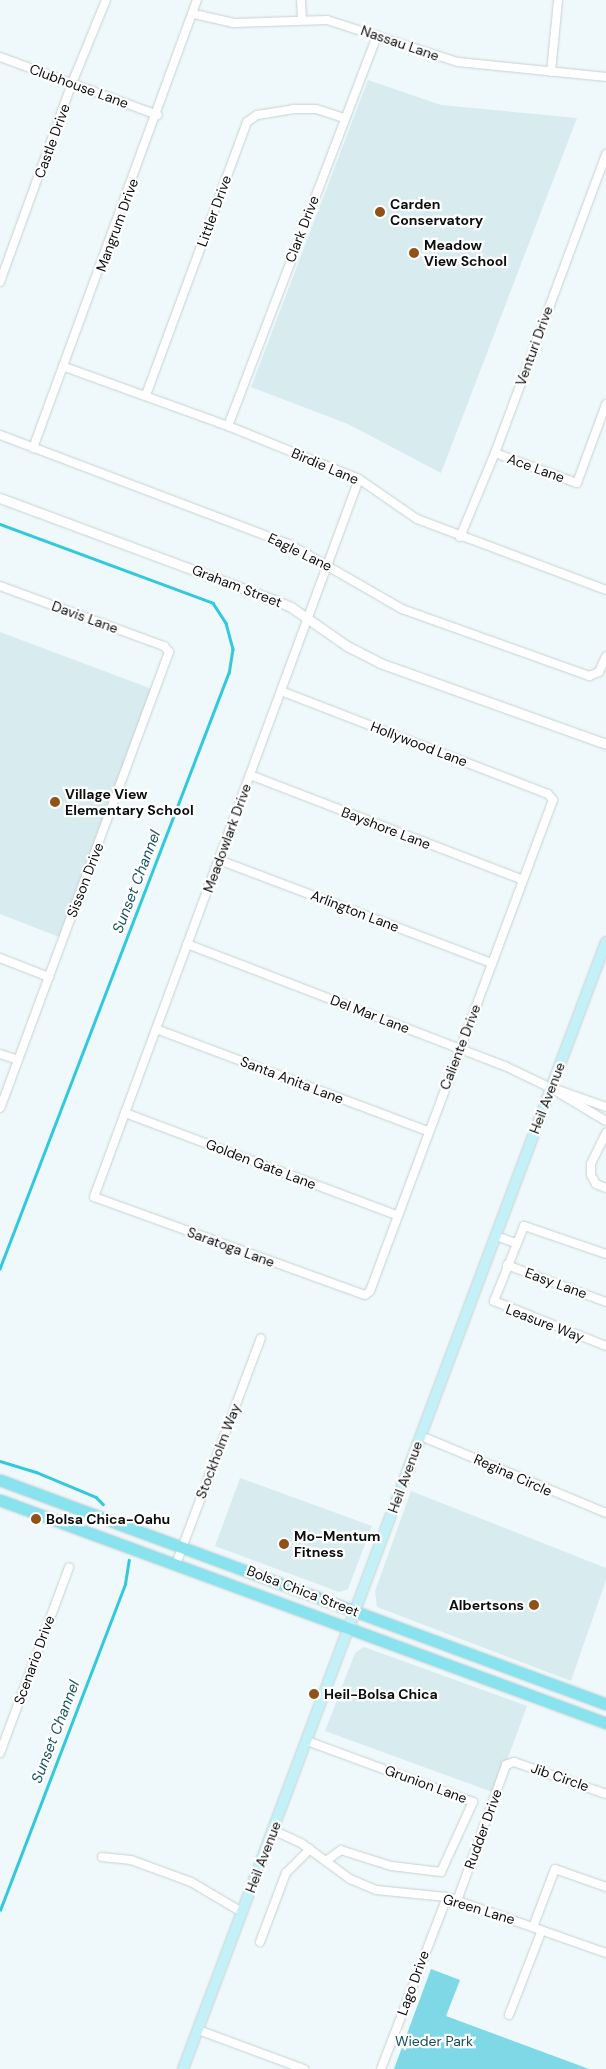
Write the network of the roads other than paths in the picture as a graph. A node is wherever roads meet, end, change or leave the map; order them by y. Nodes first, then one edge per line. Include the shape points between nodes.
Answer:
1 (106, 0) edge
2 (197, 0) edge
3 (301, 0) edge
4 (558, 0) edge
5 (194, 14) junction
6 (302, 20) junction
7 (377, 35) junction
8 (0, 58) edge
9 (551, 72) junction
10 (606, 77) edge
11 (72, 83) junction
12 (158, 115) junction
13 (343, 118) junction
14 (606, 154) edge
15 (0, 282) edge
16 (65, 367) junction
17 (146, 395) junction
18 (606, 404) edge
19 (228, 426) junction
20 (0, 436) edge
21 (33, 448) junction
22 (494, 453) junction
23 (359, 479) junction
24 (0, 498) edge
25 (460, 537) junction
26 (326, 564) junction
27 (0, 586) edge
28 (606, 590) edge
29 (307, 618) junction
30 (168, 652) joint
31 (606, 656) edge
32 (281, 691) junction
33 (606, 744) edge
34 (250, 775) junction
35 (553, 800) joint
36 (219, 860) junction
37 (523, 880) junction
38 (606, 942) edge
39 (187, 944) junction
40 (0, 958) edge
41 (492, 963) junction
42 (49, 977) junction
43 (156, 1028) junction
44 (460, 1048) junction
45 (0, 1054) edge
46 (18, 1060) junction
47 (551, 1088) junction
48 (606, 1107) edge
49 (0, 1108) edge
50 (125, 1113) junction
51 (606, 1121) edge
52 (428, 1132) junction
53 (606, 1133) edge
54 (606, 1188) edge
55 (94, 1197) joint
56 (396, 1215) junction
57 (496, 1236) junction
58 (515, 1243) junction
59 (606, 1254) edge
60 (507, 1265) junction
61 (368, 1294) joint
62 (606, 1302) edge
63 (261, 1338) dead end
64 (606, 1346) edge
65 (421, 1436) junction
66 (1, 1484) edge
67 (0, 1500) edge
68 (606, 1512) edge
69 (182, 1545) junction
70 (176, 1564) junction
71 (69, 1567) dead end
72 (355, 1611) junction
73 (349, 1628) junction
74 (483, 1658) junction
75 (477, 1676) junction
76 (606, 1704) edge
77 (606, 1723) edge
78 (4, 1732) edge
79 (307, 1740) junction
80 (0, 1753) edge
81 (514, 1762) joint
82 (606, 1794) edge
83 (273, 1830) junction
84 (310, 1849) junction
85 (102, 1857) dead end
86 (327, 1860) junction
87 (606, 1887) edge
88 (447, 1897) junction
89 (457, 1901) junction
90 (242, 1912) junction
91 (533, 1927) junction
92 (542, 1930) junction
93 (260, 1942) dead end
94 (606, 1953) edge
95 (509, 2015) dead end
96 (198, 2030) junction
97 (183, 2069) edge
98 (304, 2069) edge
99 (382, 2069) edge

1 - 11 street, Castle Drive
2 - 5 street, Mangrum Drive
3 - 6 street
4 - 9 street
5 - 6 street, Nassau Lane via 234,23
5 - 12 street, Mangrum Drive
6 - 7 street, Nassau Lane via 344,23
7 - 9 street, Nassau Lane via 465,63
7 - 13 street, Clark Drive
8 - 11 street, Clubhouse Lane
9 - 10 street, Nassau Lane
11 - 12 street, Clubhouse Lane
11 - 15 street, Castle Drive
12 - 16 street, Mangrum Drive
13 - 17 street, Littler Drive via 316,109 293,109 257,115 247,122
13 - 19 street, Clark Drive
14 - 22 street, Venturi Drive
16 - 17 street, Birdie Lane
16 - 21 street, Mangrum Drive
17 - 19 street, Birdie Lane
18 - 22 street, Ace Lane via 576,483
19 - 23 street, Birdie Lane
20 - 21 street, Eagle Lane
21 - 26 street, Eagle Lane via 289,544
22 - 25 street, Venturi Drive
23 - 25 street, Birdie Lane via 416,518
23 - 26 street, Meadowlark Drive
24 - 29 street, Graham Street via 275,600
25 - 28 street, Birdie Lane
26 - 29 street, Meadowlark Drive
26 - 31 street, Eagle Lane via 372,595 402,609 595,677
27 - 30 street, Davis Lane via 164,646
29 - 32 street, Meadowlark Drive
29 - 33 street, Graham Street via 347,646 380,663
30 - 42 street, Sisson Drive
32 - 34 street, Meadowlark Drive
32 - 35 street, Hollywood Lane via 548,794
34 - 36 street, Meadowlark Drive
34 - 37 street, Bayshore Lane
35 - 37 street, Caliente Drive
36 - 39 street, Meadowlark Drive
36 - 41 street, Arlington Lane
37 - 41 street, Caliente Drive
38 - 47 main road, Heil Avenue
39 - 43 street, Meadowlark Drive
39 - 44 street, Del Mar Lane
40 - 42 street
41 - 44 street, Caliente Drive
42 - 46 street, Sisson Drive
43 - 50 street, Meadowlark Drive
43 - 52 street, Santa Anita Lane
44 - 47 street, Del Mar Lane
44 - 52 street, Caliente Drive
45 - 46 street
46 - 49 street, Sisson Drive
47 - 48 street
47 - 51 street
47 - 57 main road, Heil Avenue
50 - 55 street, Meadowlark Drive
50 - 56 street, Golden Gate Lane
52 - 56 street, Caliente Drive
53 - 54 street via 591,1164 591,1175 596,1184
55 - 61 street, Saratoga Lane via 361,1295
56 - 61 street, Caliente Drive
57 - 58 street
57 - 65 main road, Heil Avenue
58 - 59 street via 520,1230 529,1226
58 - 60 street
60 - 62 street, Easy Lane
60 - 64 street, Leasure Way via 495,1295 495,1304
63 - 69 street, Stockholm Way
65 - 68 street, Regina Circle
65 - 72 main road, Heil Avenue
66 - 69 main road, Bolsa Chica Street
67 - 70 main road, Bolsa Chica Street
69 - 70 street, Stockholm Way
69 - 72 main road, Bolsa Chica Street
70 - 73 main road, Bolsa Chica Street
71 - 78 street, Scenario Drive
72 - 73 main road, Heil Avenue
72 - 74 main road, Bolsa Chica Street
73 - 75 main road, Bolsa Chica Street
73 - 79 main road, Heil Avenue
74 - 75 main road
74 - 76 main road, Bolsa Chica Street
75 - 77 main road, Bolsa Chica Street
78 - 80 street, Scenario Drive
79 - 83 main road, Heil Avenue
79 - 86 street, Grunion Lane via 473,1802 441,1872 392,1866 341,1850
81 - 82 street, Jib Circle
81 - 89 street, Rudder Drive via 506,1765
83 - 84 street, Green Lane
83 - 90 main road, Heil Avenue
84 - 86 street, Green Lane
84 - 93 street via 286,1873
85 - 90 street via 132,1860 174,1876
86 - 88 street, Green Lane via 350,1879 376,1890
87 - 91 street via 555,1869
88 - 89 street, Green Lane
88 - 99 street, Lago Drive
89 - 91 street, Green Lane
90 - 96 main road, Heil Avenue
91 - 92 street, Green Lane
92 - 94 street, Green Lane
92 - 95 street
96 - 97 main road, Heil Avenue
96 - 98 street

